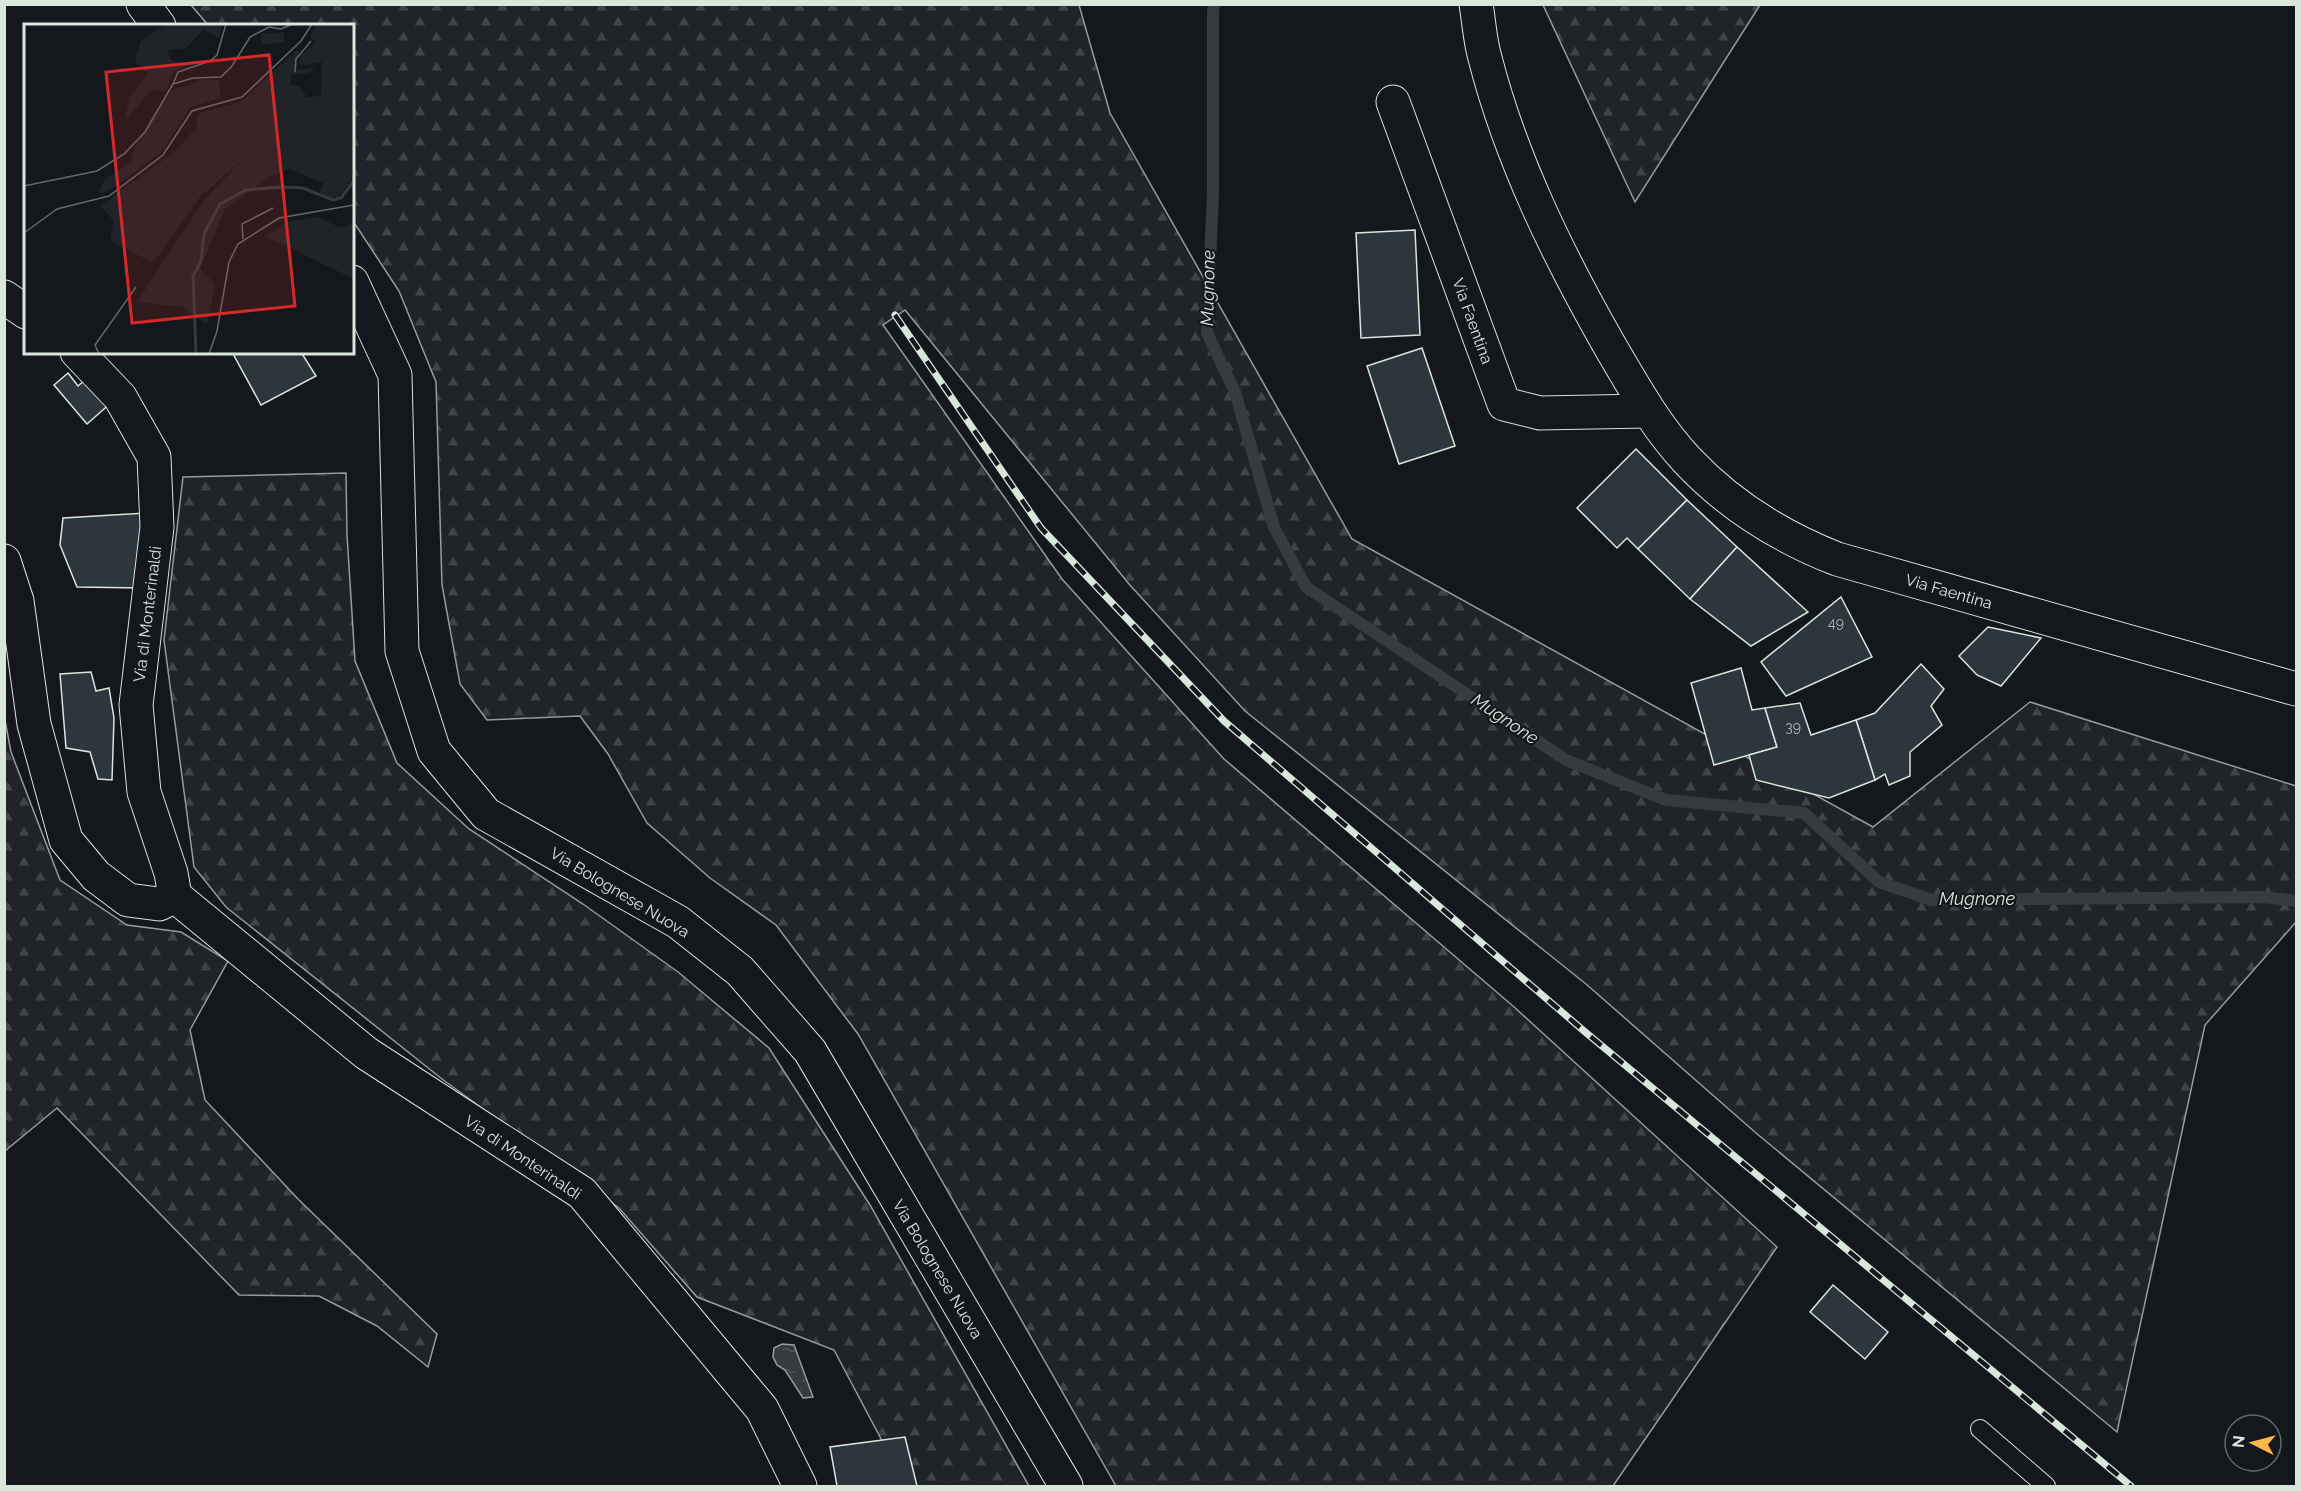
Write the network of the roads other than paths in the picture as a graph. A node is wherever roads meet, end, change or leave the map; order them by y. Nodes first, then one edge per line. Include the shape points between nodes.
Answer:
1 (143, 4) edge
2 (1476, 4) edge
3 (158, 24) edge
4 (1393, 102) dead end
5 (354, 286) edge
6 (4, 297) edge
7 (24, 311) edge
8 (79, 354) edge
9 (1647, 411) junction
10 (4, 561) edge
11 (2296, 689) edge
12 (175, 896) junction
13 (1980, 1429) dead end
14 (800, 1486) edge
15 (1066, 1486) edge
16 (2046, 1486) edge

1 - 3 main road
2 - 9 main road, Via Faentina via 1485,57 1512,146 1577,288
4 - 9 main road, Via Faentina via 1504,404 1540,413
5 - 15 main road, Via Bolognese Nuova via 395,375 402,651 434,751 486,814 678,922 740,971 810,1051
6 - 7 main road
8 - 12 main road, Via di Monterinaldi via 120,397 154,457 157,527 136,705 144,792
9 - 11 main road, Via Faentina via 1687,461 1746,513 1807,547 1879,572
10 - 12 main road via 17,601 34,724 66,840 96,876 128,900 159,904
12 - 14 main road, Via di Monterinaldi via 366,1053 582,1193 762,1409
13 - 16 lane

